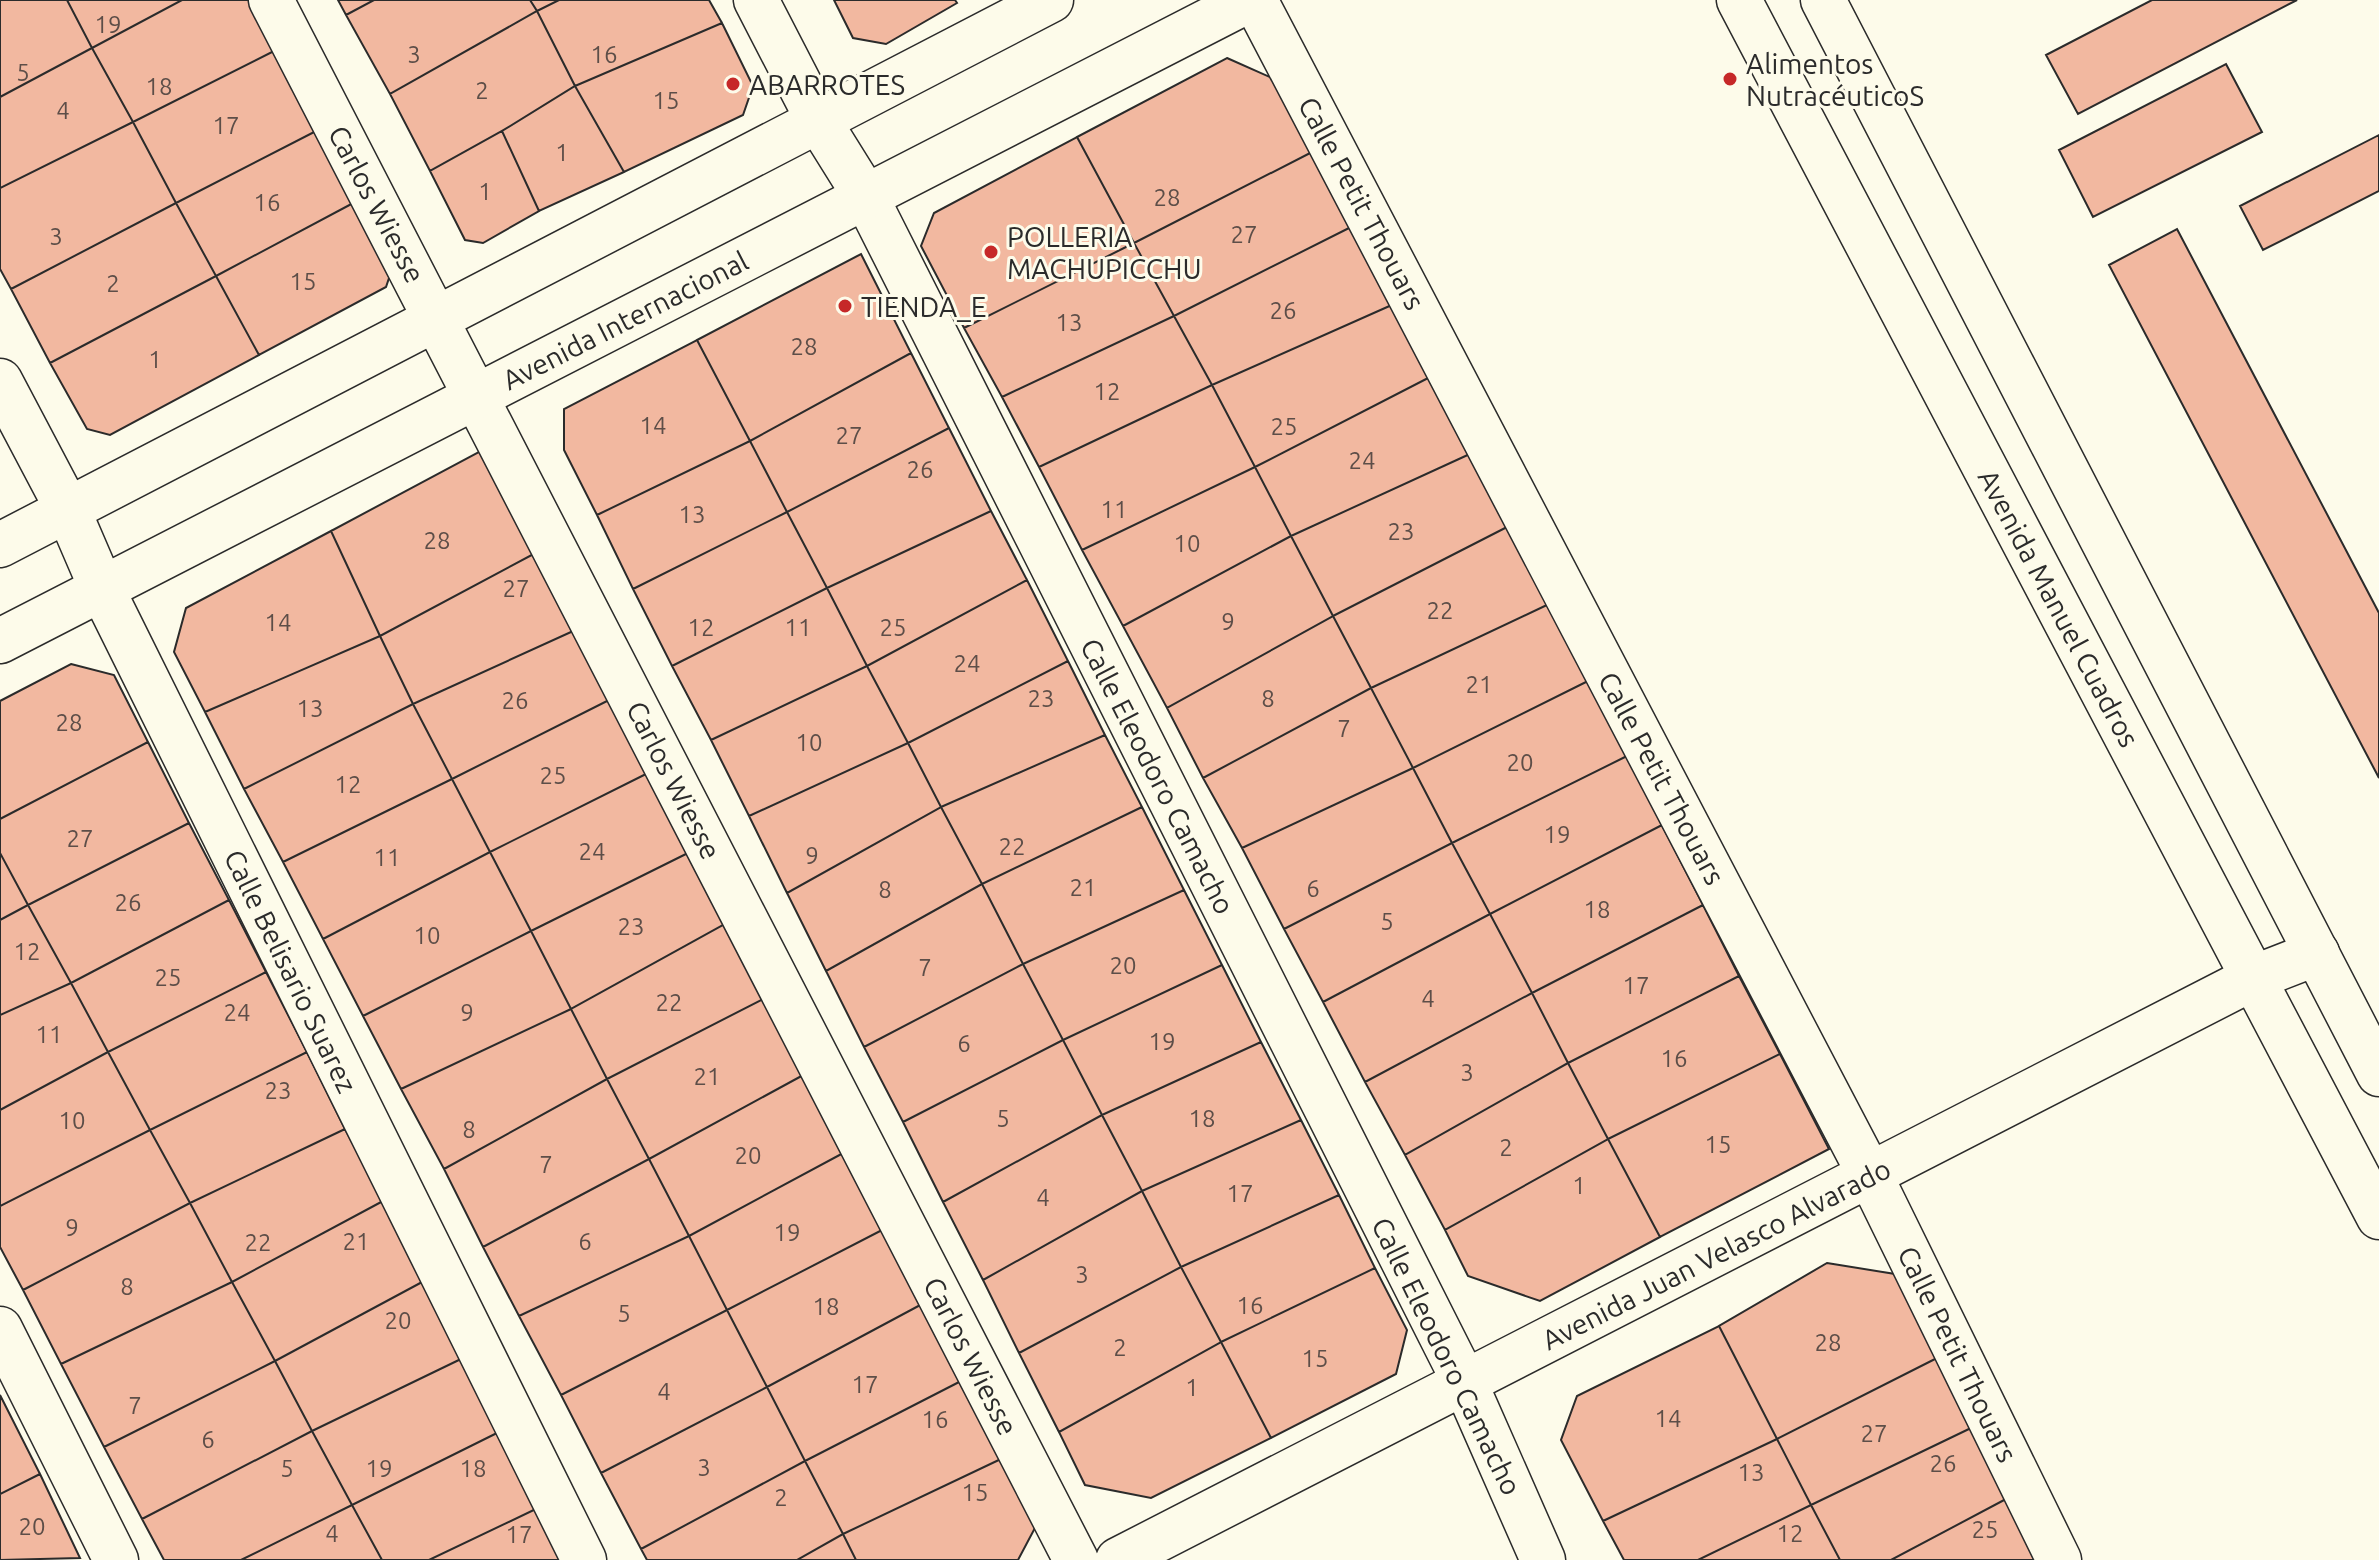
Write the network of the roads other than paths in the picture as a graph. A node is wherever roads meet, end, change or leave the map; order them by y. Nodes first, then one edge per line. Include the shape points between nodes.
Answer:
1 (271, 0) edge
2 (756, 0) edge
3 (1051, 0) edge
4 (1252, 0) edge
5 (1739, 0) edge
6 (1823, 0) edge
7 (818, 120) junction
8 (866, 197) junction
9 (437, 319) junction
10 (0, 381) edge
11 (476, 396) junction
12 (68, 510) junction
13 (0, 545) edge
14 (102, 589) junction
15 (0, 641) edge
16 (2317, 953) junction
17 (2253, 978) junction
18 (2379, 1074) edge
19 (1870, 1175) junction
20 (2379, 1217) edge
21 (0, 1329) edge
22 (1465, 1383) junction
23 (116, 1560) edge
24 (584, 1560) edge
25 (1076, 1560) edge
26 (1118, 1560) edge
27 (1543, 1560) edge
28 (2059, 1560) edge

1 - 9 street, Carlos Wiesse
2 - 7 street, Calle Eleodoro Camacho
3 - 7 street
4 - 8 street, Avenida Internacional
4 - 19 street, Calle Petit Thouars
5 - 17 street, Avenida Manuel Cuadros
6 - 16 street
7 - 8 street, Calle Eleodoro Camacho
7 - 9 street
8 - 11 street, Avenida Internacional
8 - 22 street, Calle Eleodoro Camacho
9 - 11 street, Carlos Wiesse
9 - 12 street
10 - 12 street, Calle Belisario Suarez
11 - 14 street, Avenida Internacional
11 - 25 street, Carlos Wiesse
12 - 13 street
12 - 14 street, Calle Belisario Suarez
14 - 15 street, Avenida Internacional
14 - 24 street, Calle Belisario Suarez
16 - 17 street, Avenida Juan Velasco Alvarado
16 - 18 street
17 - 19 street, Avenida Juan Velasco Alvarado
17 - 20 street, Avenida Manuel Cuadros
19 - 22 street, Avenida Juan Velasco Alvarado
19 - 28 street, Calle Petit Thouars
21 - 23 street
22 - 26 street, Avenida Juan Velasco Alvarado
22 - 27 street, Calle Eleodoro Camacho

